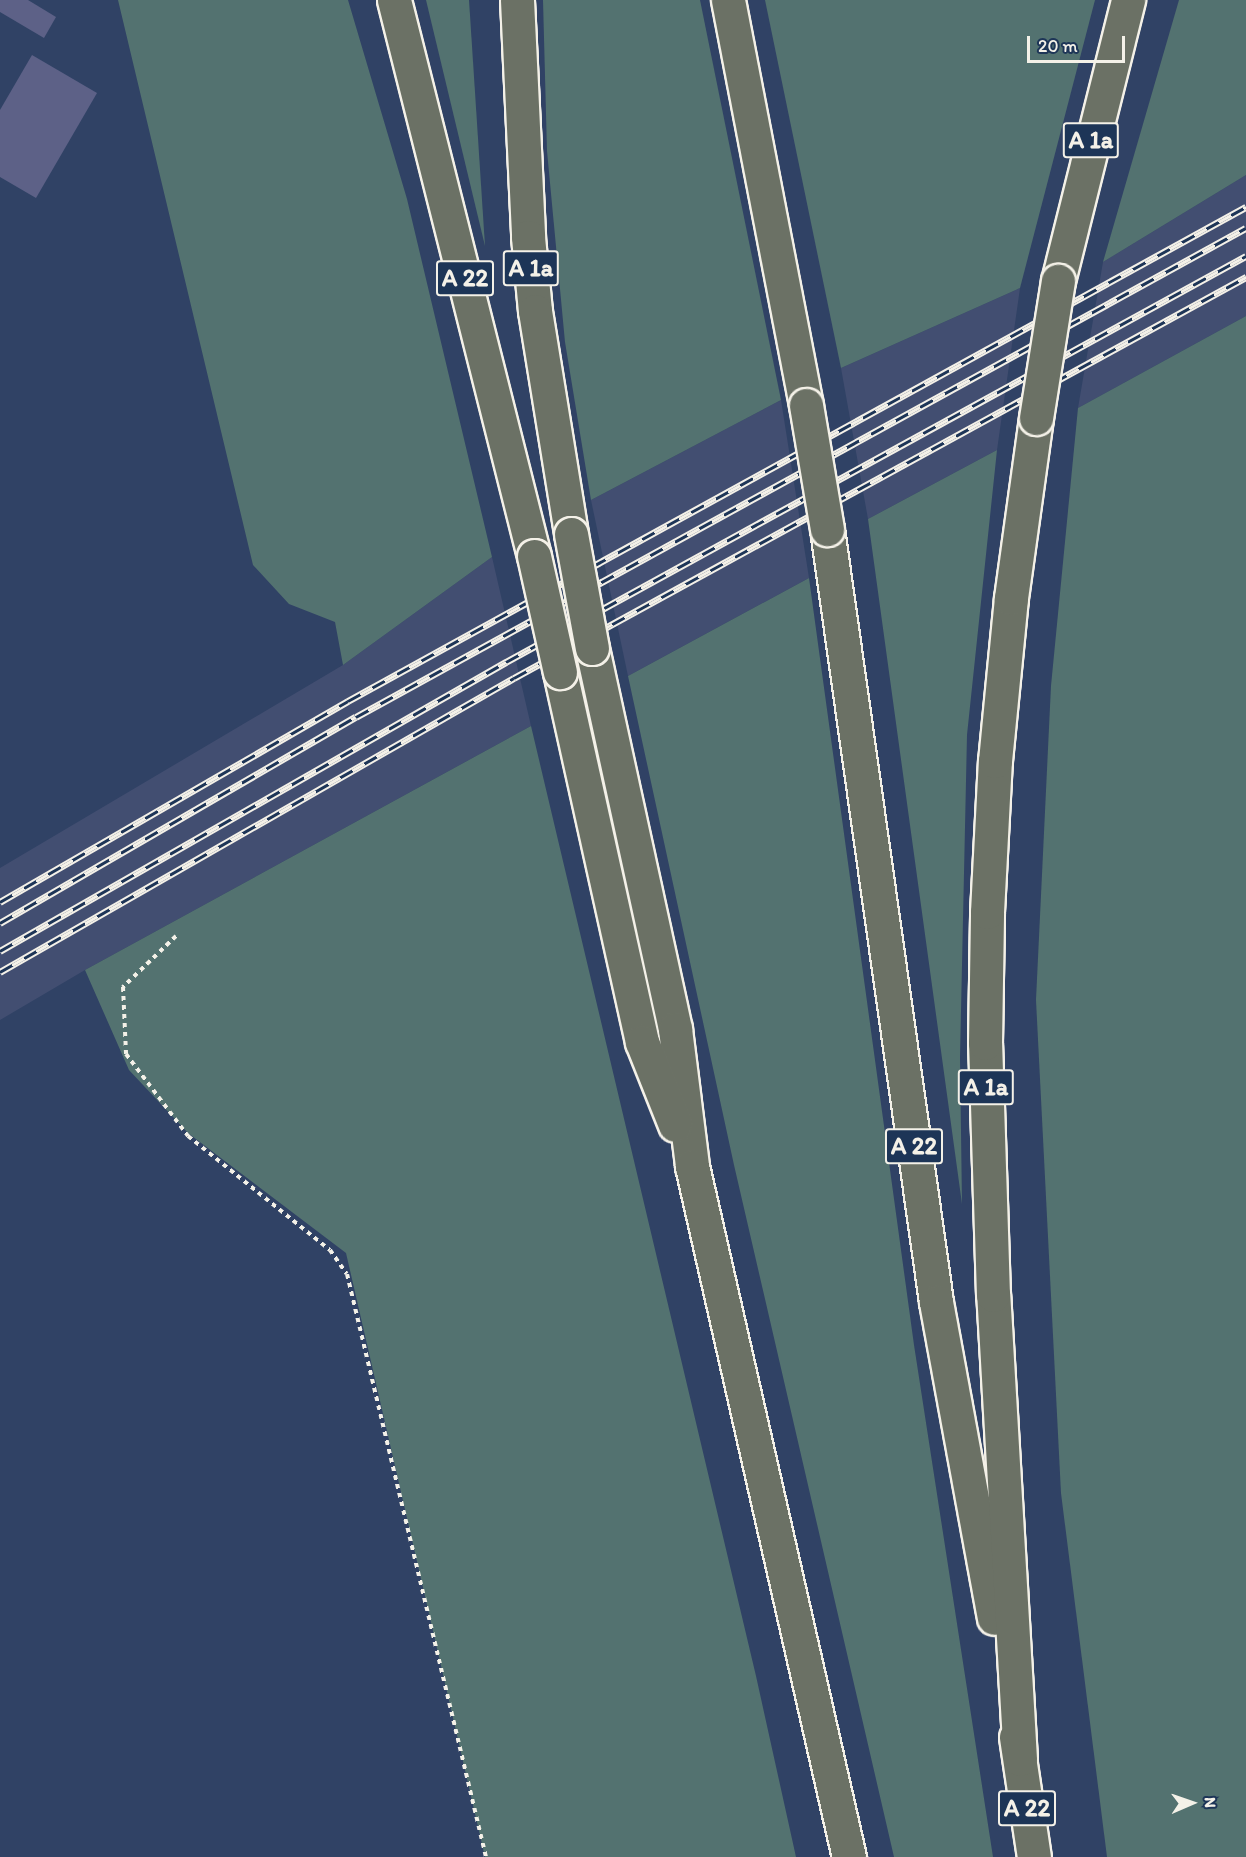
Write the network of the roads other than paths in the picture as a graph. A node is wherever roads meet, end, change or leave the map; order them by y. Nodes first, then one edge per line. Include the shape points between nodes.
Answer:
1 (394, 0) edge
2 (517, 0) edge
3 (728, 0) edge
4 (1128, 0) edge
5 (692, 1166) junction
6 (1020, 1759) junction
7 (849, 1857) edge
8 (1034, 1857) edge

1 - 5 highway, A 22, bridge via 534,556 642,1042
2 - 5 highway, A 1a, bridge via 523,161 535,311 592,648 675,1029
3 - 6 highway, A 22, bridge via 827,529 936,1302
4 - 6 highway, A 1a, bridge via 1058,282 1011,598 995,761 985,1043 993,1284
5 - 7 highway, A 22
6 - 8 highway, A 22

